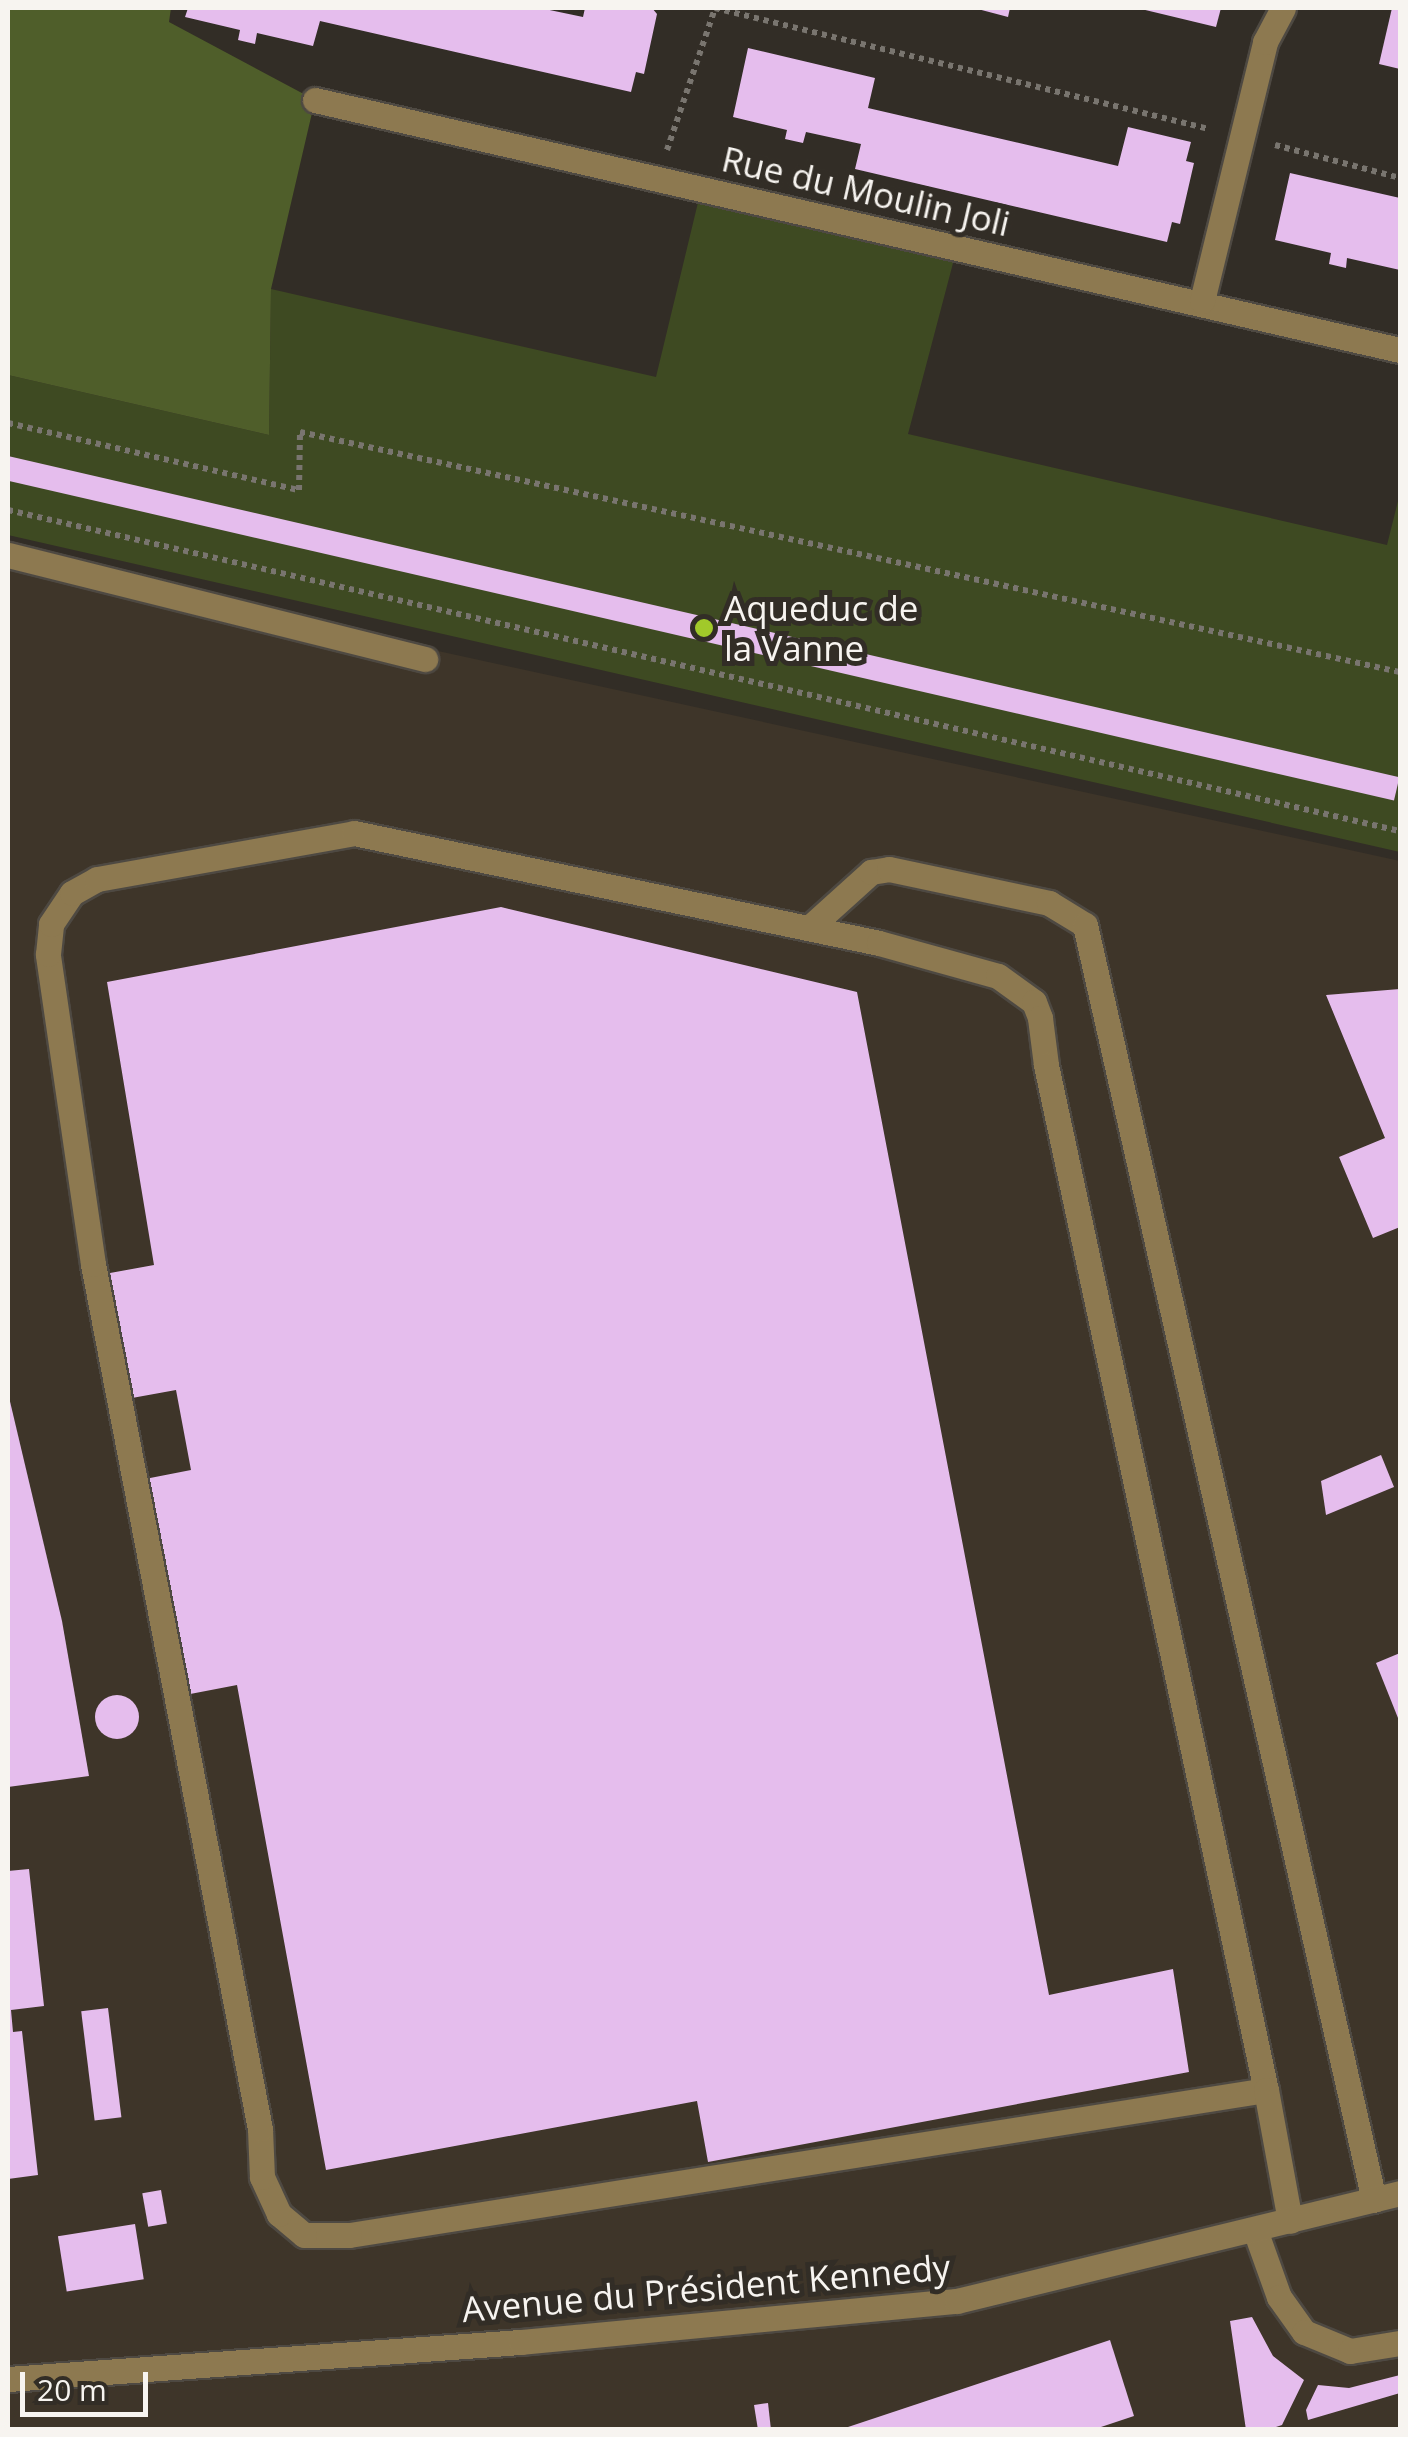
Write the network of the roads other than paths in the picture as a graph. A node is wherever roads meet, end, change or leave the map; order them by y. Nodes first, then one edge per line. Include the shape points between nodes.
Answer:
1 (1283, 8) edge
2 (316, 100) dead end
3 (1202, 300) junction
4 (1400, 350) edge
5 (8, 555) edge
6 (425, 659) dead end
7 (808, 928) junction
8 (1266, 2090) junction
9 (1400, 2193) edge
10 (1374, 2200) junction
11 (1290, 2221) junction
12 (1255, 2230) junction
13 (1400, 2343) edge
14 (8, 2379) edge

1 - 3 street via 1265,42
2 - 3 street, Rue du Moulin Joli
3 - 4 street, Rue du Moulin Joli
5 - 6 street
7 - 8 street via 998,976 1022,989 1040,1018
7 - 8 street via 354,832 98,880 72,893 51,924 48,954 94,1264 260,2129 262,2177 278,2214 304,2234 350,2234
7 - 10 street via 871,872 889,869 1048,904 1085,925
8 - 11 street
9 - 10 street, Avenue du Président Kennedy
10 - 11 street, Avenue du Président Kennedy
11 - 12 street, Avenue du Président Kennedy
12 - 13 street via 1279,2297 1304,2332 1350,2351
12 - 14 street, Avenue du Président Kennedy via 957,2301 521,2342

